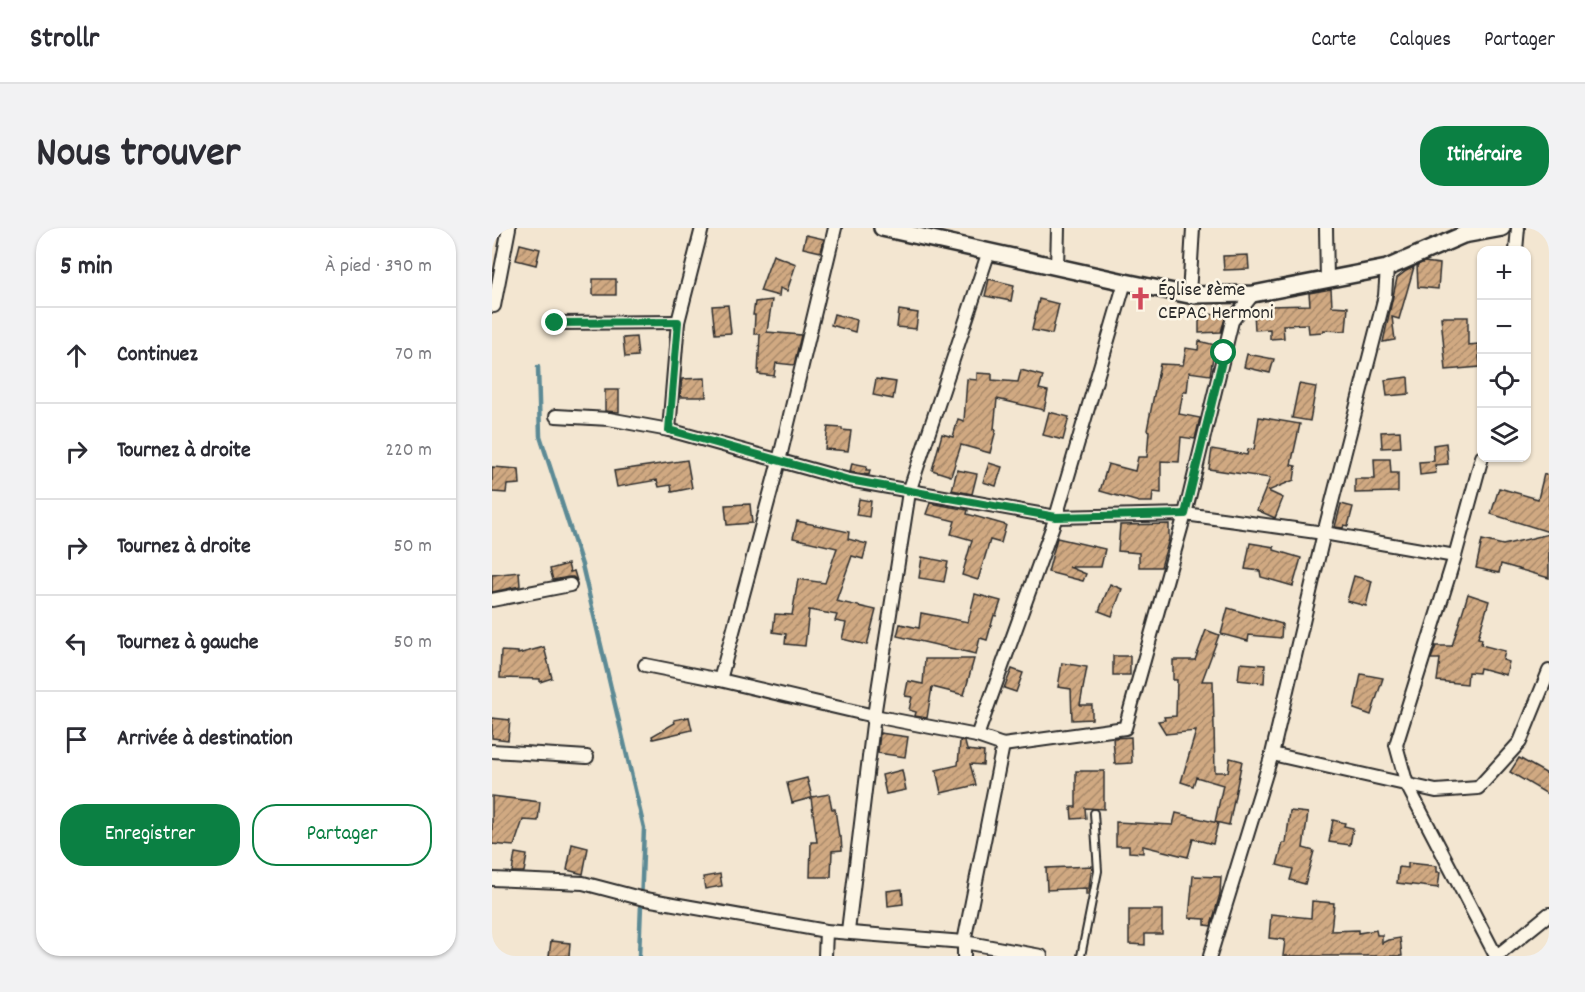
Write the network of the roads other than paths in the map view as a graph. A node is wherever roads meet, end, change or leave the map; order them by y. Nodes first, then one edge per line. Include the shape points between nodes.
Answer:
1 (509, 228) edge
2 (702, 228) edge
3 (836, 228) edge
4 (882, 228) edge
5 (1058, 228) edge
6 (1193, 228) edge
7 (1326, 228) edge
8 (1502, 228) edge
9 (1518, 228) edge
10 (916, 232) edge
11 (1462, 232) edge
12 (1516, 246) edge
13 (989, 251) junction
14 (1057, 268) junction
15 (1387, 268) junction
16 (1327, 279) junction
17 (1125, 282) junction
18 (1253, 294) junction
19 (1189, 295) junction
20 (494, 306) dead end
21 (678, 322) junction
22 (555, 323) dead end
23 (556, 416) dead end
24 (669, 430) junction
25 (779, 461) junction
26 (1481, 462) edge
27 (909, 492) junction
28 (1185, 514) junction
29 (1056, 517) junction
30 (1324, 533) junction
31 (1455, 555) junction
32 (570, 585) dead end
33 (492, 600) edge
34 (645, 665) dead end
35 (1549, 671) edge
36 (720, 680) junction
37 (874, 716) junction
38 (977, 736) junction
39 (1003, 745) junction
40 (492, 751) edge
41 (1272, 754) junction
42 (586, 757) dead end
43 (1407, 785) junction
44 (1094, 813) dead end
45 (492, 879) edge
46 (1549, 914) edge
47 (826, 931) junction
48 (849, 931) junction
49 (964, 942) junction
50 (825, 956) edge
51 (964, 956) edge
52 (1041, 956) edge
53 (1081, 956) edge
54 (1210, 956) edge
55 (1496, 956) edge

1 - 20 street
2 - 21 street
3 - 25 street
4 - 10 street
5 - 14 street
6 - 19 street
7 - 16 street
8 - 11 street
9 - 12 street
10 - 13 street
11 - 15 street
13 - 14 street
13 - 27 street
14 - 17 street
15 - 16 street
15 - 30 street via 1385,296
16 - 18 street
17 - 19 street
17 - 29 street
18 - 19 street
18 - 28 street via 1232,321
21 - 22 street
21 - 24 street
23 - 24 street via 609,419
24 - 25 street
25 - 27 street
25 - 36 street
26 - 31 street
27 - 29 street
27 - 37 street
28 - 29 street
28 - 30 street
28 - 39 street via 1125,728
29 - 38 street
30 - 31 street
30 - 41 street
31 - 43 street via 1396,745
32 - 33 street
34 - 36 street
35 - 43 street via 1520,742 1478,788 1436,791
36 - 37 street
37 - 38 street
37 - 48 street
38 - 39 street
39 - 49 street
40 - 42 street
41 - 43 street
41 - 54 street
43 - 55 street
44 - 53 lane via 1098,871
45 - 47 street via 583,883 640,898
46 - 55 street
47 - 48 street
47 - 50 street
48 - 49 street
49 - 51 street
49 - 52 street

